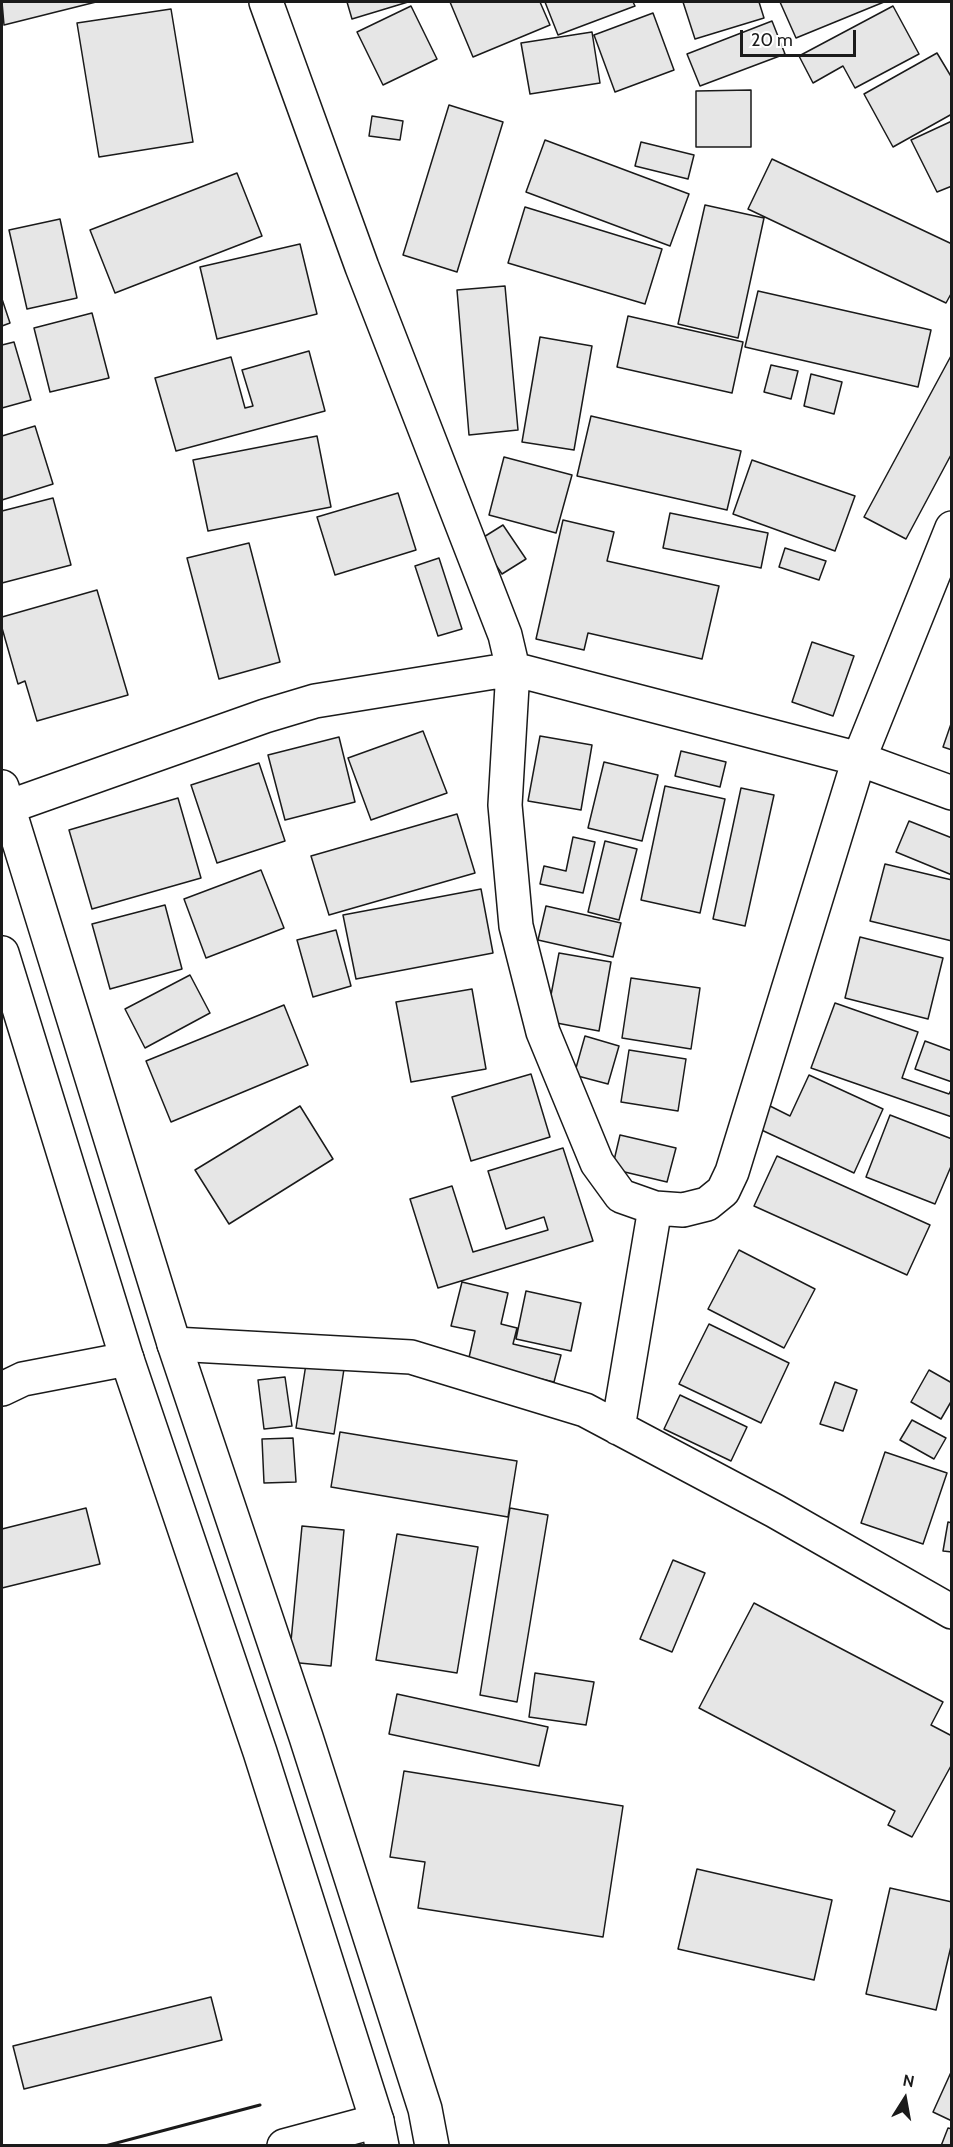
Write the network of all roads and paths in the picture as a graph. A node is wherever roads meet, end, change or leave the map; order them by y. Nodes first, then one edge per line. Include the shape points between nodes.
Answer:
1 (266, 2) edge
2 (951, 528) edge
3 (513, 669) junction
4 (859, 759) junction
5 (951, 793) edge
6 (4, 797) edge
7 (2, 953) edge
8 (655, 1208) junction
9 (174, 1344) junction
10 (128, 1359) junction
11 (2, 1389) edge
12 (618, 1428) junction
13 (951, 1612) edge
14 (379, 2133) edge
15 (284, 2145) edge
16 (432, 2145) edge

1 - 3 street via 362,267 491,598
2 - 4 street
3 - 4 street
3 - 6 street via 315,701
3 - 8 street via 505,805 516,926 543,1032 597,1163 621,1196
4 - 5 street
4 - 8 street via 732,1172 723,1191 706,1204 683,1210
6 - 9 street
7 - 10 street
8 - 12 street
9 - 12 street via 411,1357 585,1410
9 - 16 street via 306,1737
10 - 11 street via 23,1379
10 - 14 street via 260,1752
12 - 13 street via 775,1511
14 - 15 street

